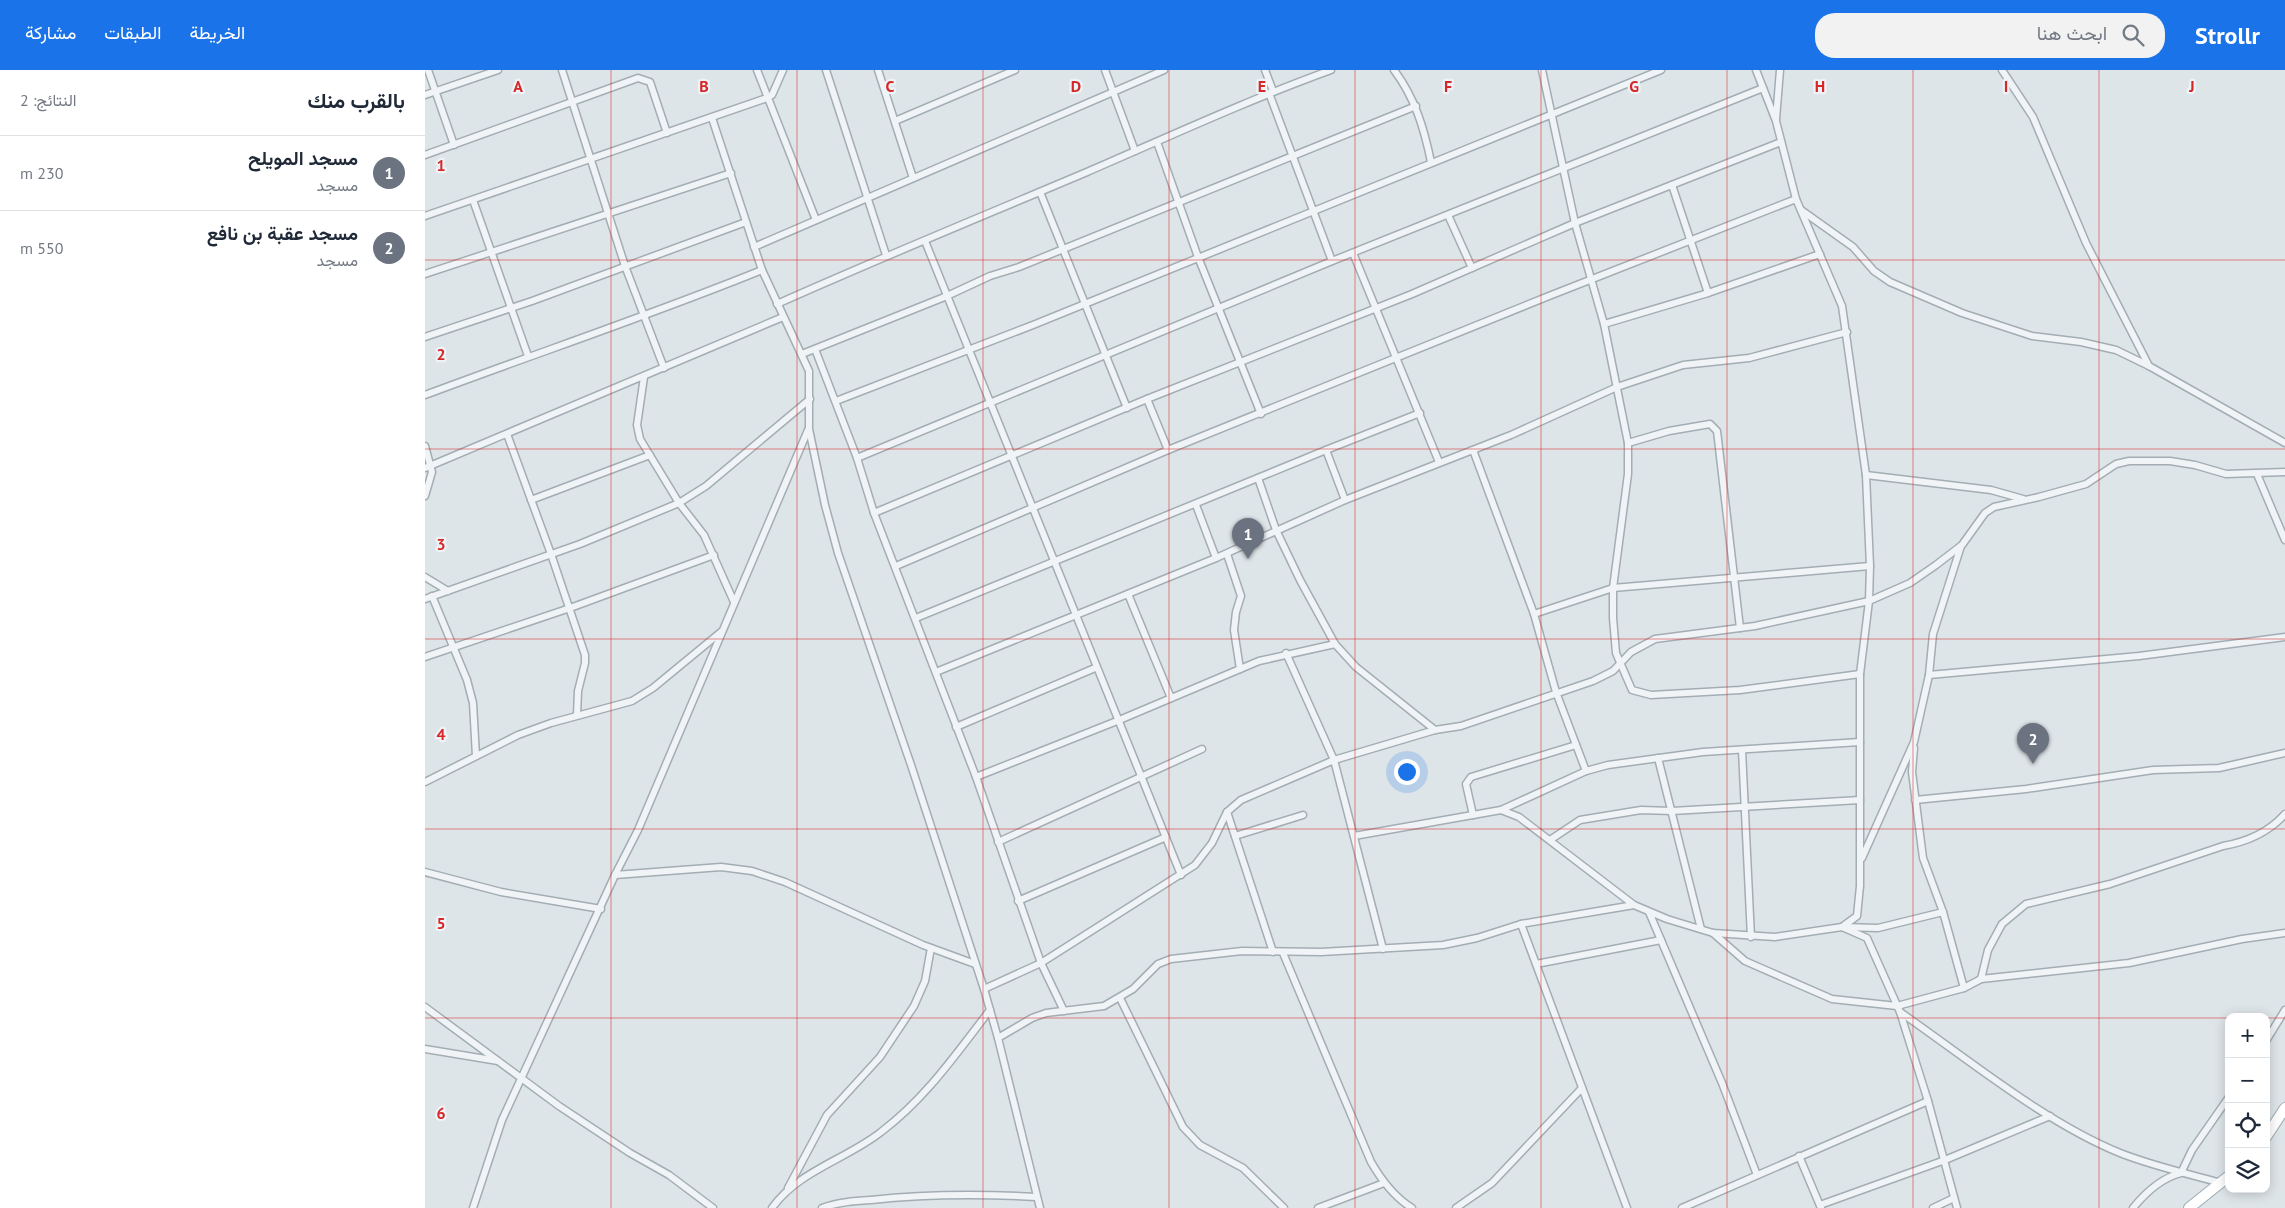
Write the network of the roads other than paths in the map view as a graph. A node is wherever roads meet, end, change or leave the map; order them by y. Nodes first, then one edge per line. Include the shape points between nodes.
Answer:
1 (428, 70) edge
2 (497, 70) edge
3 (562, 70) edge
4 (757, 70) edge
5 (783, 70) edge
6 (826, 70) edge
7 (878, 70) edge
8 (1015, 70) edge
9 (1105, 70) edge
10 (1165, 70) edge
11 (1265, 70) edge
12 (1331, 70) edge
13 (1394, 70) edge
14 (1542, 70) edge
15 (1661, 70) edge
16 (1757, 70) edge
17 (1780, 70) edge
18 (2002, 70) edge
19 (1763, 88) junction
20 (435, 92) junction
21 (1114, 92) junction
22 (1271, 92) junction
23 (425, 95) edge
24 (767, 98) junction
25 (572, 101) junction
26 (1416, 106) junction
27 (1551, 113) junction
28 (712, 118) junction
29 (895, 121) junction
30 (1776, 121) junction
31 (667, 133) junction
32 (1157, 142) junction
33 (1781, 142) junction
34 (454, 145) junction
35 (1135, 151) junction
36 (425, 154) edge
37 (1293, 157) junction
38 (591, 160) junction
39 (1431, 162) junction
40 (1563, 170) junction
41 (731, 173) junction
42 (913, 178) junction
43 (1672, 185) junction
44 (1040, 192) junction
45 (867, 198) junction
46 (1795, 199) junction
47 (473, 200) junction
48 (1179, 202) junction
49 (1800, 209) junction
50 (1313, 210) junction
51 (608, 214) junction
52 (1448, 215) junction
53 (425, 216) edge
54 (816, 220) junction
55 (746, 222) junction
56 (1575, 223) junction
57 (1691, 240) junction
58 (925, 241) junction
59 (754, 246) junction
60 (1063, 248) junction
61 (1353, 253) junction
62 (492, 254) junction
63 (1820, 254) junction
64 (886, 255) junction
65 (1198, 257) junction
66 (1331, 261) junction
67 (625, 266) junction
68 (1472, 268) junction
69 (762, 270) junction
70 (425, 274) edge
71 (1591, 280) junction
72 (1708, 293) junction
73 (947, 296) junction
74 (1085, 302) junction
75 (777, 304) junction
76 (1375, 307) junction
77 (511, 308) junction
78 (1220, 309) junction
79 (643, 316) junction
80 (783, 317) junction
81 (1604, 324) junction
82 (1847, 332) junction
83 (425, 337) edge
84 (815, 349) junction
85 (970, 349) junction
86 (802, 354) junction
87 (1105, 354) junction
88 (528, 356) junction
89 (1396, 358) junction
90 (1242, 361) junction
91 (2149, 366) junction
92 (664, 368) junction
93 (644, 377) junction
94 (1617, 387) junction
95 (425, 395) edge
96 (810, 399) junction
97 (1147, 399) junction
98 (836, 401) junction
99 (991, 403) junction
100 (1127, 408) junction
101 (1420, 413) junction
102 (1261, 414) junction
103 (809, 429) junction
104 (507, 434) junction
105 (1628, 443) junction
106 (2285, 443) edge
107 (425, 446) edge
108 (1168, 450) junction
109 (1326, 450) junction
110 (1473, 450) junction
111 (650, 455) junction
112 (1012, 456) junction
113 (857, 458) junction
114 (1439, 462) junction
115 (428, 466) edge
116 (2285, 472) edge
117 (2257, 474) junction
118 (1867, 475) junction
119 (1258, 478) junction
120 (425, 496) edge
121 (531, 500) junction
122 (1345, 500) junction
123 (2026, 500) junction
124 (679, 503) junction
125 (1196, 504) junction
126 (1033, 509) junction
127 (874, 513) junction
128 (1276, 530) junction
129 (2285, 540) edge
130 (1961, 545) junction
131 (551, 554) junction
132 (1227, 554) junction
133 (714, 555) junction
134 (1217, 558) junction
135 (1053, 562) junction
136 (896, 566) junction
137 (1870, 566) junction
138 (425, 577) edge
139 (1734, 578) junction
140 (1613, 588) junction
141 (448, 591) junction
142 (1128, 594) junction
143 (428, 598) edge
144 (1869, 601) junction
145 (734, 602) junction
146 (570, 608) junction
147 (1534, 614) junction
148 (1076, 616) junction
149 (916, 618) junction
150 (1740, 628) junction
151 (724, 630) junction
152 (2285, 637) edge
153 (1335, 644) junction
154 (454, 648) junction
155 (1286, 653) junction
156 (425, 657) edge
157 (1620, 664) junction
158 (1095, 668) junction
159 (1240, 669) junction
160 (936, 672) junction
161 (1860, 674) junction
162 (1929, 674) junction
163 (1557, 692) junction
164 (1171, 698) junction
165 (577, 715) junction
166 (1117, 721) junction
167 (956, 726) junction
168 (1435, 730) junction
169 (1860, 742) junction
170 (1914, 742) junction
171 (1576, 745) junction
172 (1202, 750) dead end
173 (1741, 750) junction
174 (2285, 754) edge
175 (476, 756) junction
176 (1658, 758) junction
177 (1334, 760) junction
178 (1586, 771) junction
179 (976, 777) junction
180 (1142, 778) junction
181 (425, 782) edge
182 (1860, 800) junction
183 (1915, 800) junction
184 (1745, 807) junction
185 (1501, 810) junction
186 (1672, 811) junction
187 (1227, 812) junction
188 (2285, 814) edge
189 (1303, 815) dead end
190 (1473, 815) junction
191 (1235, 836) junction
192 (1354, 836) junction
193 (1166, 837) junction
194 (1549, 840) junction
195 (999, 842) junction
196 (1860, 862) junction
197 (425, 872) edge
198 (615, 875) junction
199 (1181, 875) junction
200 (1018, 901) junction
201 (1634, 905) junction
202 (601, 909) junction
203 (1649, 912) junction
204 (1943, 912) junction
205 (1521, 924) junction
206 (1842, 927) junction
207 (1701, 929) junction
208 (1713, 933) junction
209 (2285, 933) edge
210 (1751, 937) junction
211 (1661, 940) junction
212 (931, 948) junction
213 (1383, 949) junction
214 (1273, 952) junction
215 (1283, 953) junction
216 (1041, 963) junction
217 (975, 964) junction
218 (1536, 964) junction
219 (1981, 979) junction
220 (1964, 988) junction
221 (984, 989) junction
222 (1120, 998) junction
223 (425, 1007) edge
224 (1899, 1009) junction
225 (990, 1010) junction
226 (2285, 1010) edge
227 (1064, 1011) junction
228 (2270, 1034) edge
229 (999, 1038) junction
230 (425, 1049) edge
231 (499, 1062) junction
232 (521, 1078) junction
233 (1581, 1088) junction
234 (1928, 1101) junction
235 (2225, 1103) edge
236 (2285, 1108) edge
237 (2051, 1116) junction
238 (2270, 1131) edge
239 (1799, 1156) junction
240 (1945, 1160) junction
241 (2181, 1173) junction
242 (1757, 1175) junction
243 (2225, 1179) edge
244 (1384, 1183) junction
245 (787, 1191) junction
246 (1036, 1197) junction
247 (1954, 1198) junction
248 (1821, 1206) edge
249 (473, 1208) edge
250 (713, 1208) edge
251 (772, 1208) edge
252 (822, 1208) edge
253 (1040, 1208) edge
254 (1284, 1208) edge
255 (1318, 1208) edge
256 (1412, 1208) edge
257 (1456, 1208) edge
258 (1626, 1208) edge
259 (1681, 1208) edge
260 (1933, 1208) edge
261 (1957, 1208) edge
262 (2133, 1208) edge
263 (2189, 1208) edge

1 - 20 street
2 - 20 street
3 - 25 street
4 - 24 street
5 - 24 street via 772,95
6 - 45 street
7 - 29 street
8 - 29 street
9 - 21 street
10 - 21 street
11 - 22 street
12 - 22 street
13 - 26 street
14 - 27 street
15 - 27 street
16 - 19 street
17 - 30 street
18 - 91 street via 2033,117 2086,243
19 - 30 street
19 - 40 street
20 - 23 street
20 - 34 street
21 - 35 street
21 - 42 street
22 - 32 street
22 - 37 street
24 - 28 street
24 - 54 street
25 - 31 street via 639,78 646,79
25 - 34 street
25 - 38 street
26 - 37 street
26 - 39 street
27 - 39 street
27 - 40 street
28 - 31 street
28 - 41 street
29 - 42 street
30 - 33 street
31 - 38 street
32 - 35 street
32 - 48 street
33 - 43 street
33 - 46 street
34 - 36 street
35 - 44 street
37 - 48 street
37 - 50 street
38 - 47 street
38 - 51 street
39 - 50 street
40 - 52 street
40 - 56 street
41 - 51 street
41 - 55 street
42 - 45 street
43 - 56 street
43 - 57 street
44 - 58 street
44 - 60 street
45 - 54 street
45 - 64 street
46 - 49 street
46 - 57 street
47 - 53 street
47 - 62 street
48 - 60 street
48 - 65 street
49 - 63 street
49 - 91 street via 1853,247 1874,271 1907,290 2031,336 2099,345
50 - 65 street
50 - 66 street
51 - 62 street
51 - 67 street
52 - 61 street
52 - 68 street
54 - 59 street
55 - 59 street
55 - 67 street
56 - 68 street
56 - 71 street
57 - 71 street
57 - 72 street
58 - 64 street
58 - 73 street
59 - 69 street
60 - 73 street
60 - 74 street
61 - 66 street
61 - 76 street
62 - 70 street
62 - 77 street
63 - 72 street
63 - 82 street via 1837,292
64 - 75 street
65 - 74 street
65 - 78 street
66 - 78 street
67 - 77 street
67 - 79 street
68 - 76 street
69 - 75 street
69 - 79 street
71 - 81 street
71 - 89 street
72 - 81 street
73 - 84 street
73 - 85 street
74 - 85 street
74 - 87 street
75 - 80 street
76 - 89 street
76 - 90 street
77 - 83 street
77 - 88 street
78 - 87 street
78 - 90 street
79 - 88 street
79 - 92 street
80 - 86 street
80 - 92 street
81 - 94 street
82 - 94 street via 1749,358 1683,365
82 - 118 street
84 - 86 street
84 - 98 street
85 - 98 street
85 - 99 street
86 - 96 street via 809,370
87 - 99 street
87 - 100 street
88 - 95 street
89 - 101 street
89 - 102 street
90 - 97 street
90 - 102 street
91 - 106 street
92 - 93 street
93 - 104 street
93 - 111 street via 638,431
94 - 105 street
94 - 110 street
96 - 103 street
96 - 124 street via 706,486
97 - 100 street
97 - 108 street
98 - 113 street
99 - 112 street
99 - 113 street
100 - 112 street
101 - 109 street
101 - 114 street
102 - 108 street
103 - 145 street
103 - 217 street via 838,553
104 - 115 street
104 - 121 street
105 - 139 street via 1669,431 1710,424 1715,426
105 - 140 street via 1628,474
107 - 115 street
108 - 126 street
109 - 119 street
109 - 122 street
110 - 114 street
110 - 147 street
111 - 121 street
111 - 124 street
112 - 126 street
112 - 127 street
113 - 127 street
114 - 122 street
115 - 120 street via 432,477
116 - 117 street
117 - 123 street via 2226,474 2170,461 2129,461 2117,464 2086,484
117 - 129 street
118 - 123 street via 1991,490
118 - 137 street
119 - 125 street
119 - 128 street
121 - 131 street
122 - 128 street
123 - 130 street via 1994,506
124 - 131 street
124 - 133 street via 701,530
125 - 134 street
125 - 135 street
126 - 135 street
126 - 136 street
127 - 136 street
128 - 132 street
128 - 153 street
130 - 144 street via 1910,583
130 - 162 street via 1933,634
131 - 141 street
131 - 146 street
132 - 134 street
132 - 159 street via 1241,596 1235,612 1234,630
133 - 145 street
133 - 146 street
134 - 142 street
135 - 148 street
135 - 149 street
136 - 149 street
137 - 139 street
137 - 144 street
138 - 141 street
139 - 140 street
139 - 150 street
140 - 147 street
140 - 157 street via 1615,642
141 - 143 street
142 - 148 street
142 - 164 street
143 - 154 street
144 - 150 street
144 - 161 street
145 - 151 street
146 - 154 street
146 - 165 street via 585,663 578,691
147 - 163 street
148 - 158 street
148 - 160 street
149 - 160 street
150 - 157 street via 1655,639 1631,652
151 - 165 street via 643,695 621,705
151 - 198 street via 653,798
152 - 162 street via 2139,656
153 - 155 street
153 - 168 street via 1356,667
154 - 156 street
154 - 175 street via 471,692
155 - 159 street
155 - 177 street
157 - 161 street via 1632,690 1651,695 1740,690
157 - 163 street via 1606,675
158 - 166 street
158 - 167 street
159 - 164 street
160 - 167 street
161 - 169 street
162 - 170 street
163 - 168 street via 1461,726
163 - 171 street
164 - 166 street
165 - 175 street via 518,735
166 - 179 street
166 - 180 street
167 - 179 street
168 - 177 street
169 - 173 street
169 - 182 street
170 - 183 street via 1912,772
170 - 196 street
171 - 178 street
171 - 190 street via 1471,778 1466,784
172 - 180 street
173 - 176 street
173 - 184 street
174 - 183 street via 2219,768 2153,770 2026,789
175 - 181 street
176 - 178 street
176 - 186 street
177 - 187 street via 1241,800
177 - 192 street
178 - 185 street
179 - 195 street
180 - 193 street
180 - 195 street
182 - 184 street
182 - 196 street
183 - 204 street via 1923,858
184 - 186 street
184 - 210 street
185 - 190 street
185 - 194 street via 1519,816
186 - 194 street via 1641,810 1580,820
186 - 207 street
187 - 191 street
187 - 199 street via 1205,854
188 - 219 street via 2240,843 2110,884 2026,904 2002,924 1988,950
189 - 191 street
190 - 192 street
191 - 214 street
192 - 213 street
193 - 199 street
193 - 200 street
194 - 201 street
195 - 200 street
196 - 206 street via 1857,916
197 - 202 street via 501,892
198 - 202 street
198 - 212 street via 721,867 752,871 785,882
199 - 216 street
200 - 216 street
201 - 203 street
201 - 205 street
202 - 232 street
203 - 207 street
203 - 211 street
204 - 206 street via 1878,928
204 - 220 street
205 - 213 street via 1443,946
205 - 218 street
206 - 210 street via 1775,938
206 - 224 street via 1867,938
207 - 208 street
208 - 210 street
208 - 224 street via 1745,961 1833,999
209 - 219 street via 2129,963
211 - 218 street
211 - 242 street via 1722,1082
212 - 217 street
212 - 245 street via 925,981 914,1006 880,1056 827,1115
213 - 215 street
214 - 215 street
214 - 222 street via 1242,950 1171,959 1157,964
215 - 244 street via 1371,1162
216 - 221 street
216 - 227 street
217 - 221 street
218 - 233 street
219 - 220 street
220 - 224 street
221 - 225 street
222 - 227 street via 1104,1006
222 - 254 street via 1183,1126 1200,1144 1243,1168
223 - 231 street
224 - 234 street
224 - 237 street
225 - 229 street
225 - 245 street via 933,1084 905,1113 879,1134
226 - 228 street
227 - 229 street via 1032,1018
229 - 246 street
230 - 231 street
231 - 232 street
232 - 249 street via 502,1120
232 - 250 street via 669,1175
233 - 257 street via 1492,1183
233 - 258 street
234 - 239 street
234 - 240 street
235 - 241 street via 2192,1150
236 - 238 main road
237 - 240 street
237 - 241 street via 2119,1152
239 - 242 street
239 - 248 street
240 - 247 street
240 - 248 street
241 - 243 street
241 - 262 street via 2156,1185
242 - 259 street
243 - 263 main road
244 - 255 street
244 - 256 street
245 - 251 street
246 - 252 street via 893,1197
246 - 253 street
247 - 260 street
247 - 261 street

